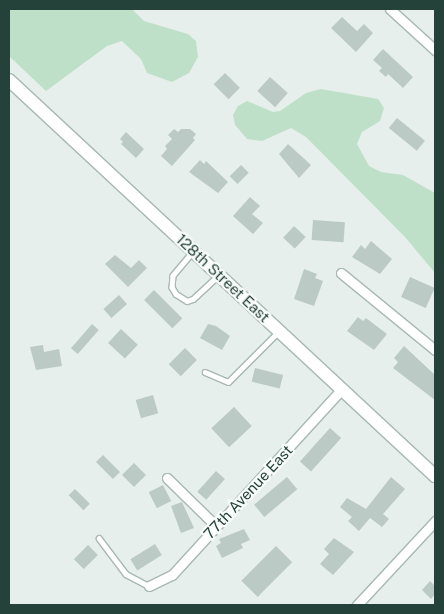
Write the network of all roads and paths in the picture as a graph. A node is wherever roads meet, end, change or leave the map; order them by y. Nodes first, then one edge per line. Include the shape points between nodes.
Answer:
1 (390, 9) edge
2 (435, 50) edge
3 (9, 80) edge
4 (194, 251) junction
5 (341, 273) dead end
6 (219, 275) junction
7 (280, 330) junction
8 (435, 350) edge
9 (205, 372) dead end
10 (342, 389) junction
11 (435, 476) edge
12 (167, 478) dead end
13 (435, 521) edge
14 (216, 526) junction
15 (100, 538) dead end
16 (149, 586) joint
17 (357, 605) edge

1 - 2 street
3 - 4 street, 128th Street East
4 - 6 street, 128th Street East
4 - 6 lane via 171,281 181,299 193,299
5 - 8 street
6 - 7 street, 128th Street East
7 - 9 lane via 228,382
7 - 10 street, 128th Street East
10 - 11 street, 128th Street East
10 - 14 street, 77th Avenue East
12 - 14 street
13 - 17 street
14 - 16 street, 77th Avenue East via 172,575
15 - 16 lane via 126,574

